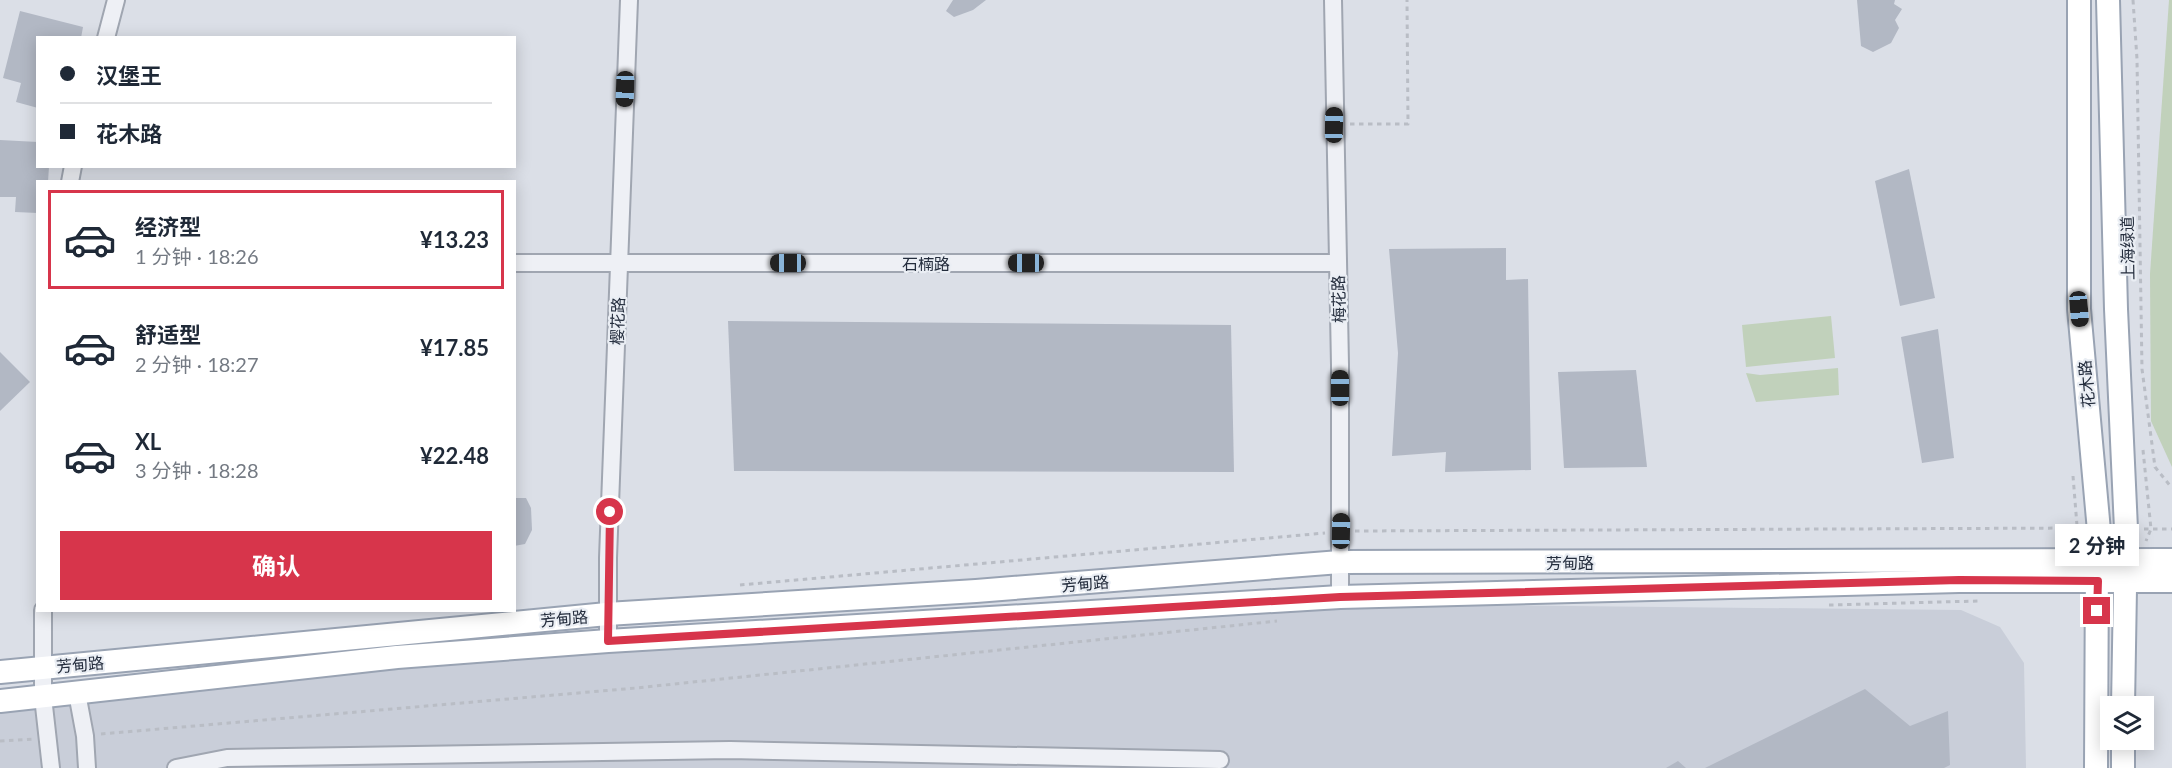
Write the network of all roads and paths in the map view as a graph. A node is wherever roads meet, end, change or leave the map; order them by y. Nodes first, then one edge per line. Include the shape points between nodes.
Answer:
1 (116, 0) edge
2 (629, 0) edge
3 (1334, 0) edge
4 (1407, 0) edge
5 (2079, 0) edge
6 (2108, 0) edge
7 (2133, 0) edge
8 (107, 36) edge
9 (1334, 125) junction
10 (516, 263) edge
11 (619, 263) junction
12 (1337, 263) junction
13 (2172, 488) edge
14 (2172, 560) edge
15 (1340, 562) junction
16 (2097, 570) junction
17 (2125, 570) junction
18 (2172, 581) edge
19 (1340, 597) junction
20 (1985, 600) dead end
21 (1820, 605) dead end
22 (43, 612) edge
23 (607, 614) junction
24 (1285, 621) dead end
25 (608, 641) junction
26 (43, 667) junction
27 (0, 672) edge
28 (76, 693) junction
29 (2123, 696) edge
30 (43, 697) junction
31 (0, 701) edge
32 (85, 736) junction
33 (48, 738) junction
34 (0, 741) edge
35 (2123, 750) edge
36 (1220, 760) dead end
37 (51, 768) edge
38 (87, 768) edge
39 (176, 768) edge
40 (2096, 768) edge
41 (2123, 768) edge

1 - 8 street
2 - 11 street, 樱花路
3 - 9 street, 梅花路
4 - 9 path via 1408,124
5 - 16 main road, 花木路 via 2079,309 2099,531
6 - 17 main road, 花木路
7 - 13 path, 上海绿道 via 2142,369 2155,467
9 - 12 street, 梅花路
10 - 11 street, 石楠路
11 - 12 street, 石楠路
11 - 23 street, 樱花路
12 - 15 street, 梅花路
14 - 17 main road, 芳甸路
15 - 16 main road, 芳甸路
15 - 19 street, 梅花路
15 - 23 main road, 芳甸路 via 976,591
16 - 17 main road, 芳甸路
16 - 19 main road, 芳甸路 via 1959,580
16 - 40 main road, 花木路
17 - 18 main road, 芳甸路
17 - 29 main road, 花木路
19 - 25 main road, 芳甸路
20 - 21 path
22 - 26 street
23 - 25 street, 樱花路
23 - 26 main road, 芳甸路
24 - 32 path via 636,688
25 - 28 main road, 芳甸路 via 314,665
26 - 27 main road, 芳甸路
26 - 30 street
28 - 30 main road, 芳甸路
28 - 32 street
30 - 31 main road, 芳甸路
30 - 33 street
32 - 38 street
33 - 34 path
33 - 37 street
35 - 41 main road
36 - 39 street via 730,750 227,758

